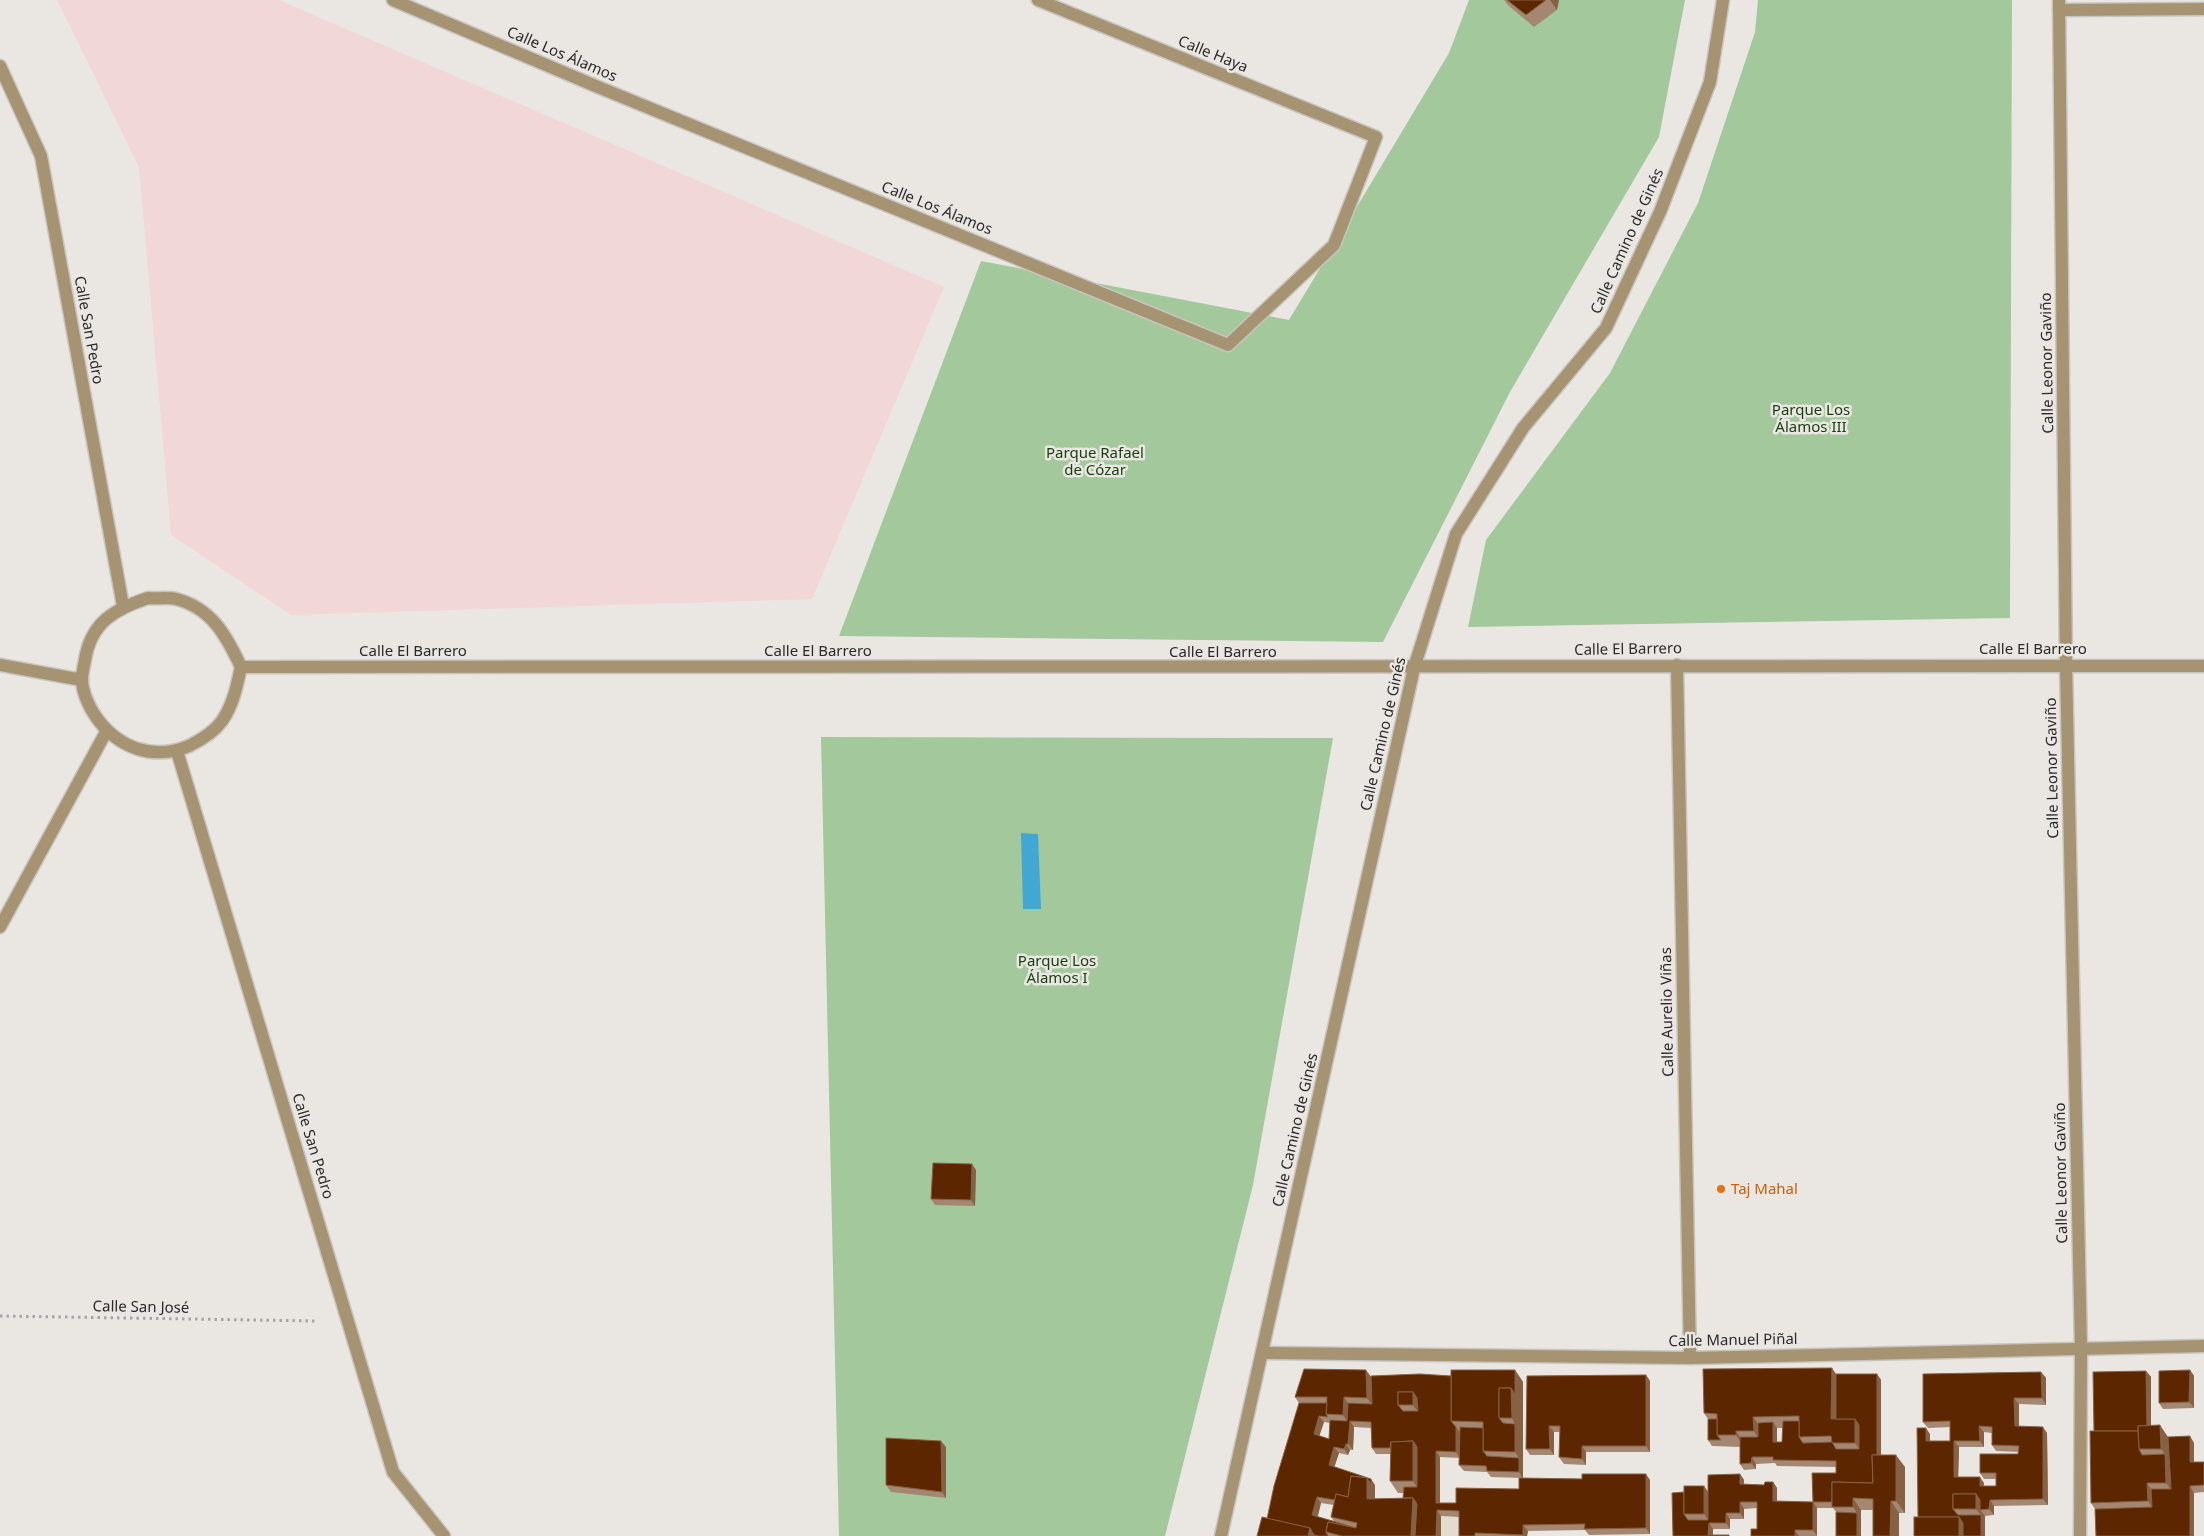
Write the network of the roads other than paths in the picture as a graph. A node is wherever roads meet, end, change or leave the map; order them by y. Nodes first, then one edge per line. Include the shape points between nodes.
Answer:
1 (393, 0) edge
2 (1038, 0) edge
3 (1723, 0) edge
4 (2059, 5) edge
5 (2204, 9) edge
6 (0, 66) edge
7 (1376, 137) joint
8 (123, 606) junction
9 (0, 665) edge
10 (1677, 665) junction
11 (2066, 665) junction
12 (2204, 666) edge
13 (241, 667) junction
14 (1414, 668) junction
15 (82, 680) junction
16 (106, 732) junction
17 (177, 751) junction
18 (0, 927) edge
19 (2204, 1346) edge
20 (2081, 1348) junction
21 (1262, 1353) junction
22 (1690, 1358) junction
23 (444, 1536) edge
24 (1221, 1536) edge
25 (2080, 1536) edge

1 - 7 street, Calle Los Álamos via 598,88 1228,345 1334,244
2 - 7 street, Calle Haya
3 - 14 street, Calle Camino de Ginés via 1710,82 1660,212 1606,328 1523,428 1456,534
4 - 5 street
4 - 11 street, Calle Leonor Gaviño
6 - 8 street, Calle San Pedro via 41,156
8 - 13 street via 148,598 175,599 200,609 226,635
8 - 15 street via 102,623 87,645
9 - 15 street
10 - 11 street, Calle El Barrero
10 - 14 street, Calle El Barrero
10 - 22 street, Calle Aurelio Viñas
11 - 12 street, Calle El Barrero
11 - 20 street, Calle Leonor Gaviño
13 - 14 street, Calle El Barrero
13 - 17 street via 234,698 221,722 202,740
14 - 21 street, Calle Camino de Ginés
15 - 16 street via 88,706
16 - 17 street via 130,747 156,753
16 - 18 street
17 - 23 street, Calle San Pedro via 393,1472
19 - 20 street, Calle Manuel Piñal
20 - 22 street, Calle Manuel Piñal
20 - 25 street, Calle Leonor Gaviño
21 - 22 street, Calle Manuel Piñal
21 - 24 street, Calle Camino de Ginés

